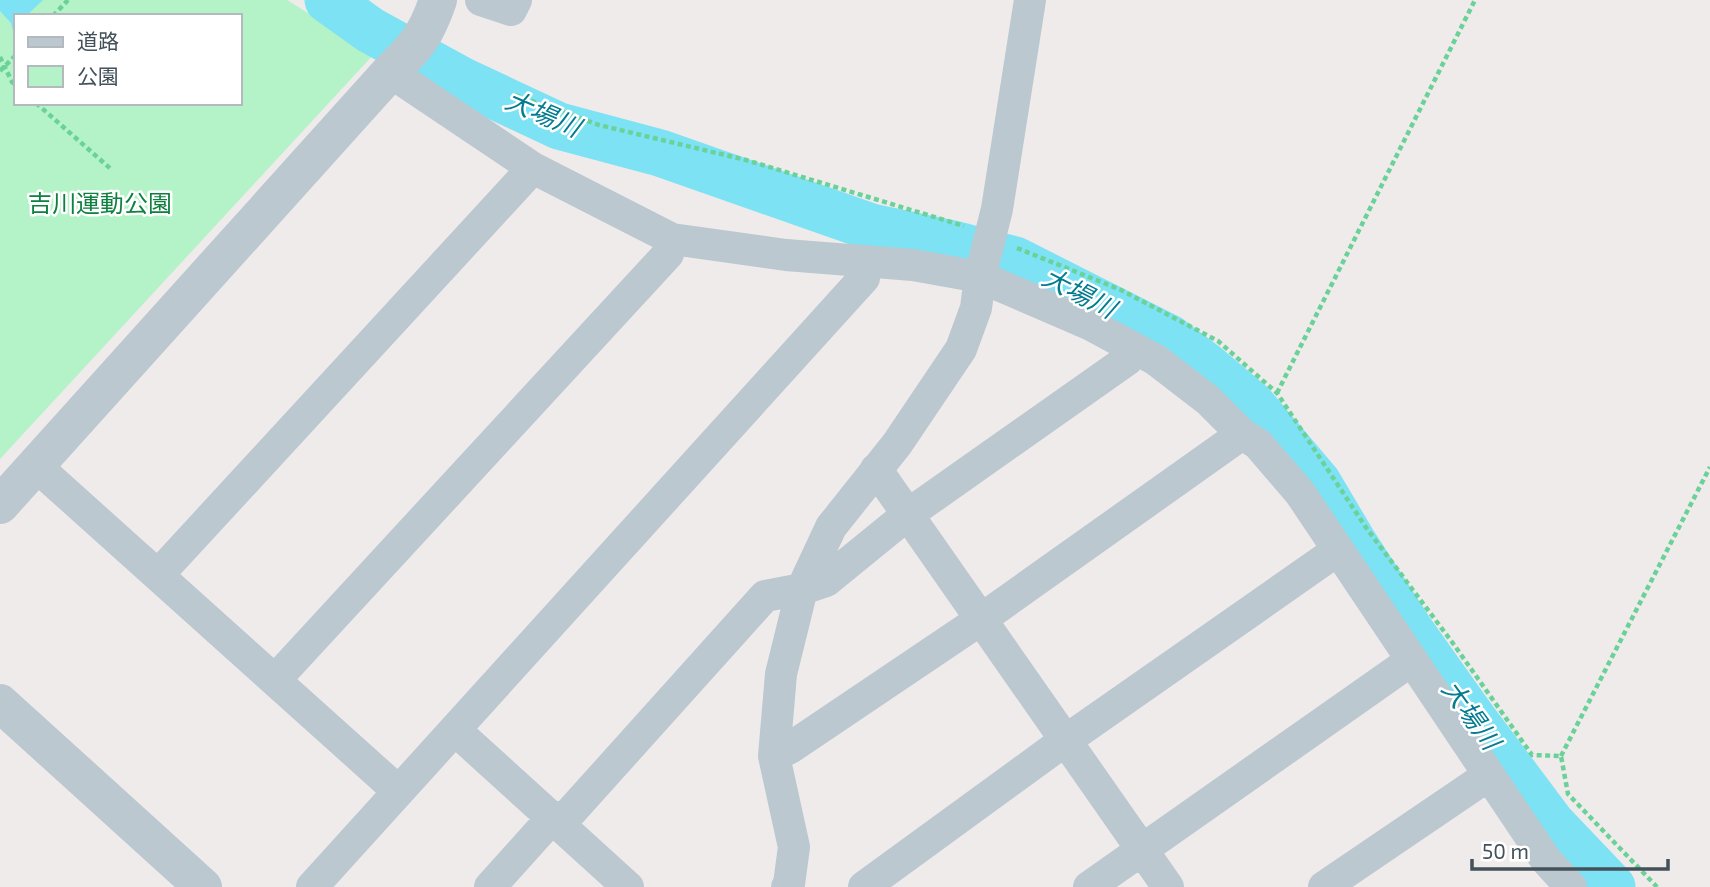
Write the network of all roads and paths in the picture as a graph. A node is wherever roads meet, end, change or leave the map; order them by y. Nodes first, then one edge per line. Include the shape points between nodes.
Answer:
1 (68, 0) edge
2 (481, 0) edge
3 (516, 0) edge
4 (1030, 0) edge
5 (1475, 0) edge
6 (55, 14) edge
7 (416, 39) edge
8 (0, 57) edge
9 (14, 57) edge
10 (5, 66) junction
11 (0, 71) edge
12 (14, 82) edge
13 (515, 95) dead end
14 (38, 105) edge
15 (533, 168) junction
16 (112, 170) dead end
17 (672, 239) junction
18 (987, 253) junction
19 (864, 262) junction
20 (1135, 349) junction
21 (1277, 393) junction
22 (1242, 434) junction
23 (36, 466) junction
24 (1710, 467) edge
25 (876, 469) junction
26 (0, 505) edge
27 (907, 515) junction
28 (1338, 550) junction
29 (158, 575) junction
30 (802, 589) junction
31 (981, 620) junction
32 (1412, 660) junction
33 (275, 680) junction
34 (0, 703) edge
35 (455, 730) junction
36 (1066, 741) junction
37 (774, 756) junction
38 (1561, 756) junction
39 (1489, 775) junction
40 (398, 791) junction
41 (552, 818) junction
42 (1141, 850) junction
43 (611, 882) edge
44 (1564, 885) edge
45 (793, 886) edge
46 (203, 887) edge
47 (312, 887) edge
48 (491, 887) edge
49 (864, 887) edge
50 (1089, 887) edge
51 (1168, 887) edge
52 (1324, 887) edge
53 (1657, 887) edge

1 - 6 path
2 - 3 street via 511,10
4 - 18 street
5 - 21 path
7 - 15 street
7 - 23 street
8 - 10 path
9 - 10 path
10 - 11 path
10 - 12 path
13 - 18 path via 599,125 747,160 942,221
14 - 16 path
15 - 17 street
15 - 29 street
17 - 19 street
17 - 33 street via 668,254
18 - 19 street via 913,265
18 - 20 street via 1089,324
18 - 21 path via 1020,250 1121,290 1218,341
18 - 25 street via 976,308 961,349
19 - 35 street via 864,278
20 - 22 street via 1208,400
20 - 27 street via 1127,360
21 - 38 path via 1367,529 1532,755
22 - 28 street via 1258,444 1300,493
22 - 31 street
23 - 26 street
23 - 29 street
24 - 38 path
25 - 27 street
25 - 30 street via 831,527
27 - 30 street via 826,581
27 - 31 street
28 - 32 street
28 - 36 street
29 - 33 street
30 - 37 street via 781,674
30 - 41 street via 765,596 568,816
31 - 36 street
31 - 37 street
32 - 39 street
32 - 42 street
33 - 40 street
34 - 46 street
35 - 40 street
35 - 41 street
36 - 42 street
36 - 49 street
37 - 45 street via 794,847
38 - 53 path via 1567,794
39 - 44 street
39 - 52 street
40 - 47 street
41 - 43 street
41 - 48 street
42 - 50 street
42 - 51 street

